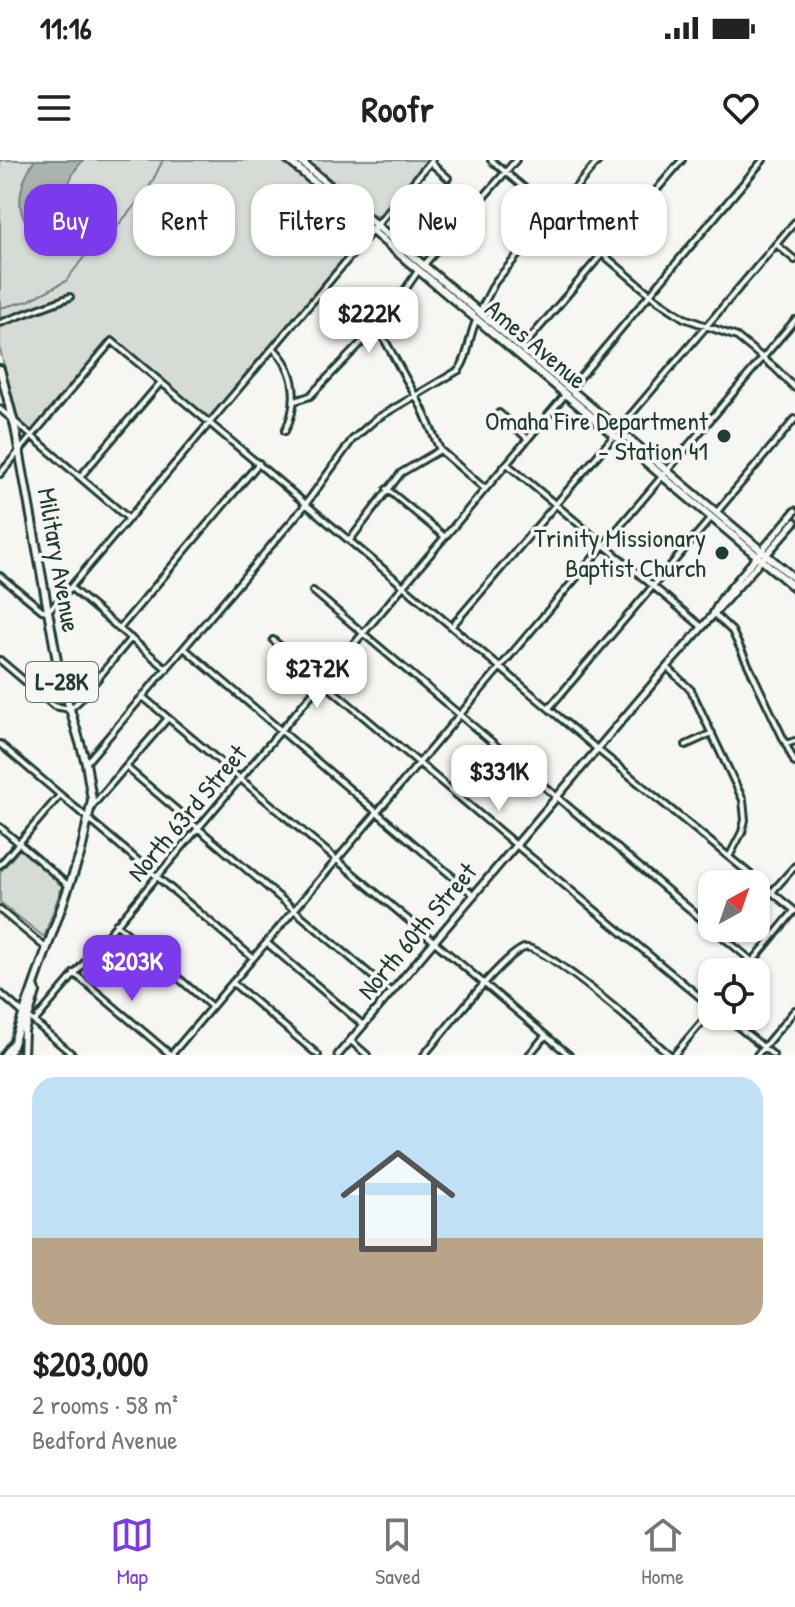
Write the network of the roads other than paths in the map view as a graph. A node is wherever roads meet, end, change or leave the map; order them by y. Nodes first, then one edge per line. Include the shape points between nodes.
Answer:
1 (288, 160) edge
2 (299, 160) edge
3 (491, 160) edge
4 (516, 160) edge
5 (599, 160) edge
6 (682, 160) edge
7 (763, 160) edge
8 (431, 161) edge
9 (505, 172) junction
10 (448, 178) dead end
11 (318, 184) edge
12 (325, 184) edge
13 (519, 184) edge
14 (579, 184) edge
15 (662, 184) edge
16 (795, 222) edge
17 (374, 228) joint
18 (776, 244) junction
19 (350, 256) edge
20 (517, 256) edge
21 (600, 256) edge
22 (604, 256) edge
23 (795, 260) edge
24 (421, 268) junction
25 (650, 295) junction
26 (70, 297) dead end
27 (478, 316) junction
28 (795, 320) edge
29 (0, 323) edge
30 (377, 326) junction
31 (706, 326) junction
32 (273, 348) junction
33 (522, 348) junction
34 (763, 358) junction
35 (0, 369) edge
36 (161, 382) junction
37 (795, 388) edge
38 (568, 392) junction
39 (417, 396) junction
40 (295, 401) junction
41 (0, 409) edge
42 (499, 413) dead end
43 (13, 419) junction
44 (795, 419) edge
45 (211, 422) junction
46 (285, 431) dead end
47 (616, 433) junction
48 (32, 436) junction
49 (528, 439) junction
50 (440, 450) junction
51 (19, 452) junction
52 (259, 463) junction
53 (507, 464) junction
54 (0, 474) edge
55 (664, 474) junction
56 (80, 477) junction
57 (387, 489) junction
58 (485, 489) junction
59 (307, 503) junction
60 (555, 505) junction
61 (795, 511) edge
62 (713, 515) junction
63 (129, 519) junction
64 (795, 522) edge
65 (445, 537) junction
66 (350, 540) junction
67 (604, 546) junction
68 (762, 556) junction
69 (0, 576) edge
70 (795, 579) edge
71 (404, 585) junction
72 (70, 587) junction
73 (652, 587) junction
74 (795, 588) edge
75 (313, 591) dead end
76 (47, 611) junction
77 (713, 613) junction
78 (452, 626) junction
79 (702, 627) junction
80 (119, 629) junction
81 (363, 634) junction
82 (131, 638) junction
83 (273, 640) dead end
84 (184, 648) junction
85 (2, 662) edge
86 (501, 667) junction
87 (667, 667) junction
88 (0, 669) edge
89 (167, 669) junction
90 (322, 682) junction
91 (143, 697) junction
92 (549, 708) junction
93 (70, 709) junction
94 (460, 716) junction
95 (168, 718) junction
96 (281, 730) junction
97 (712, 733) junction
98 (795, 741) edge
99 (0, 744) edge
100 (786, 744) junction
101 (686, 745) dead end
102 (597, 749) junction
103 (86, 763) junction
104 (795, 763) edge
105 (418, 764) junction
106 (126, 767) junction
107 (240, 779) junction
108 (60, 795) junction
109 (556, 798) junction
110 (91, 807) junction
111 (377, 812) junction
112 (90, 819) junction
113 (0, 827) edge
114 (198, 828) junction
115 (19, 843) junction
116 (516, 845) junction
117 (729, 857) junction
118 (337, 860) junction
119 (0, 865) edge
120 (795, 866) edge
121 (157, 876) junction
122 (69, 886) junction
123 (772, 892) junction
124 (474, 895) junction
125 (0, 910) edge
126 (294, 910) junction
127 (795, 911) edge
128 (698, 916) edge
129 (116, 924) junction
130 (434, 942) junction
131 (729, 942) edge
132 (267, 943) junction
133 (48, 949) junction
134 (253, 958) junction
135 (748, 958) edge
136 (755, 958) edge
137 (74, 973) junction
138 (233, 983) junction
139 (484, 985) junction
140 (391, 992) junction
141 (0, 993) edge
142 (698, 996) edge
143 (212, 1007) junction
144 (795, 1010) edge
145 (41, 1012) junction
146 (29, 1015) junction
147 (698, 1024) edge
148 (363, 1025) junction
149 (742, 1030) edge
150 (545, 1036) junction
151 (350, 1041) junction
152 (763, 1047) junction
153 (8, 1054) edge
154 (21, 1055) edge
155 (73, 1055) edge
156 (171, 1055) edge
157 (318, 1055) edge
158 (338, 1055) edge
159 (367, 1055) edge
160 (424, 1055) edge
161 (529, 1055) edge
162 (569, 1055) edge
163 (672, 1055) edge
164 (757, 1055) edge
165 (773, 1055) edge

1 - 11 main road, Ames Avenue
2 - 12 main road, Ames Avenue
3 - 9 street
4 - 9 street
5 - 14 street
6 - 15 street
7 - 25 street, North 63rd Street
8 - 10 street
8 - 17 street
9 - 13 street
9 - 24 street
16 - 18 street
17 - 24 main road, Ames Avenue
18 - 23 street
18 - 31 street
19 - 32 street
20 - 27 street via 495,282
21 - 33 street
22 - 25 street
24 - 27 main road, Ames Avenue
24 - 30 street
25 - 31 street
25 - 38 street, North 63rd Street
26 - 29 street
27 - 33 main road, Ames Avenue
27 - 38 main road, Ames Avenue
27 - 39 street via 459,370
28 - 34 street
30 - 39 street
30 - 40 street via 310,396
31 - 34 street via 737,337
31 - 47 street
32 - 40 street via 284,361
32 - 45 street
33 - 38 main road, Ames Avenue
34 - 37 street
34 - 55 street
35 - 43 main road, Military Avenue / L-28K
36 - 45 street
36 - 48 street via 112,341
36 - 56 street
38 - 47 main road, Ames Avenue
38 - 49 street, North 63rd Street
39 - 50 street
39 - 59 street via 360,432
40 - 46 street
41 - 43 street
42 - 49 street
43 - 48 street
43 - 51 main road, Military Avenue / L-28K
44 - 62 street
45 - 52 street
45 - 63 street
47 - 55 main road, Ames Avenue
47 - 60 street
48 - 51 street
48 - 56 street
49 - 53 street, North 63rd Street
50 - 57 street via 405,470
50 - 58 street
51 - 54 street
51 - 76 main road, Military Avenue / L-28K
52 - 59 street
52 - 80 street
53 - 58 street, North 63rd Street
53 - 60 street
55 - 62 main road, Ames Avenue
55 - 67 street
56 - 63 street
57 - 65 street
57 - 66 street
58 - 65 street, North 63rd Street
59 - 66 street
59 - 84 street
60 - 67 street
60 - 78 street
61 - 68 main road, North 60th Street
62 - 68 main road, Ames Avenue
62 - 73 street
63 - 72 street
64 - 68 main road, North 60th Street
65 - 71 street, North 63rd Street
66 - 71 street
67 - 73 street
67 - 86 street
68 - 70 main road, Ames Avenue
68 - 74 main road, Ames Avenue
68 - 77 main road, North 60th Street
69 - 76 street
71 - 78 street
71 - 81 street, North 63rd Street
72 - 76 street
72 - 80 street
73 - 79 street
73 - 92 street
75 - 81 street
76 - 93 main road, Military Avenue / L-28K
77 - 79 main road, North 60th Street
77 - 100 street via 732,631
78 - 86 street
79 - 87 main road, North 60th Street
80 - 82 street
81 - 90 street, North 63rd Street
81 - 94 street
82 - 89 street
82 - 93 street
83 - 90 street
84 - 89 street
84 - 96 street
85 - 88 street
85 - 93 street via 54,706
86 - 92 street
86 - 94 street
87 - 97 street via 689,686
87 - 102 main road, North 60th Street
89 - 91 street
90 - 96 street, North 63rd Street
90 - 105 street
91 - 95 street
91 - 103 street
92 - 102 street
93 - 103 main road, Military Avenue / L-28K
94 - 105 street
94 - 109 street
95 - 106 street
95 - 107 street
96 - 107 street, North 63rd Street
96 - 111 street
97 - 101 street
97 - 117 street via 744,806 742,832
98 - 100 street
99 - 108 street
100 - 104 street
102 - 109 main road, North 60th Street
102 - 117 street
103 - 110 main road, Military Avenue / L-28K
105 - 111 street
105 - 116 street
106 - 110 street
106 - 114 street
107 - 114 street, North 63rd Street
107 - 118 street
108 - 112 street
108 - 115 street
109 - 116 main road, North 60th Street
109 - 128 street
110 - 112 main road, Military Avenue / L-28K
111 - 118 street
111 - 124 street
112 - 121 street
112 - 122 main road, Military Avenue / L-28K
113 - 115 street
114 - 121 street, North 63rd Street
114 - 126 street
115 - 119 street
115 - 122 street
116 - 124 main road, North 60th Street
116 - 142 street
117 - 123 street
118 - 126 street
118 - 130 street
120 - 123 street
121 - 129 street, North 63rd Street
121 - 134 street
122 - 133 main road, Military Avenue / L-28K
123 - 127 street
124 - 130 main road, North 60th Street
125 - 133 street
126 - 132 street
126 - 140 street
127 - 136 street
129 - 137 street, North 63rd Street
129 - 143 street
130 - 139 street
130 - 140 main road, North 60th Street
131 - 135 street
132 - 134 street
132 - 148 street
133 - 146 main road, Military Avenue / L-28K
134 - 138 street
137 - 145 street, North 63rd Street
137 - 156 street
138 - 143 street
138 - 157 street
139 - 150 street
139 - 160 street
139 - 163 street via 522,949 537,949
140 - 148 main road, North 60th Street
141 - 146 street
143 - 156 street
144 - 152 street
145 - 146 street, North 63rd Street
145 - 146 street
146 - 153 main road, Military Avenue / L-28K
146 - 154 main road, Military Avenue / L-28K
146 - 155 street
147 - 163 street
148 - 151 main road, North 60th Street
149 - 152 street
150 - 161 street
150 - 162 street
151 - 158 main road, North 60th Street
151 - 159 street
152 - 164 street
152 - 165 street

